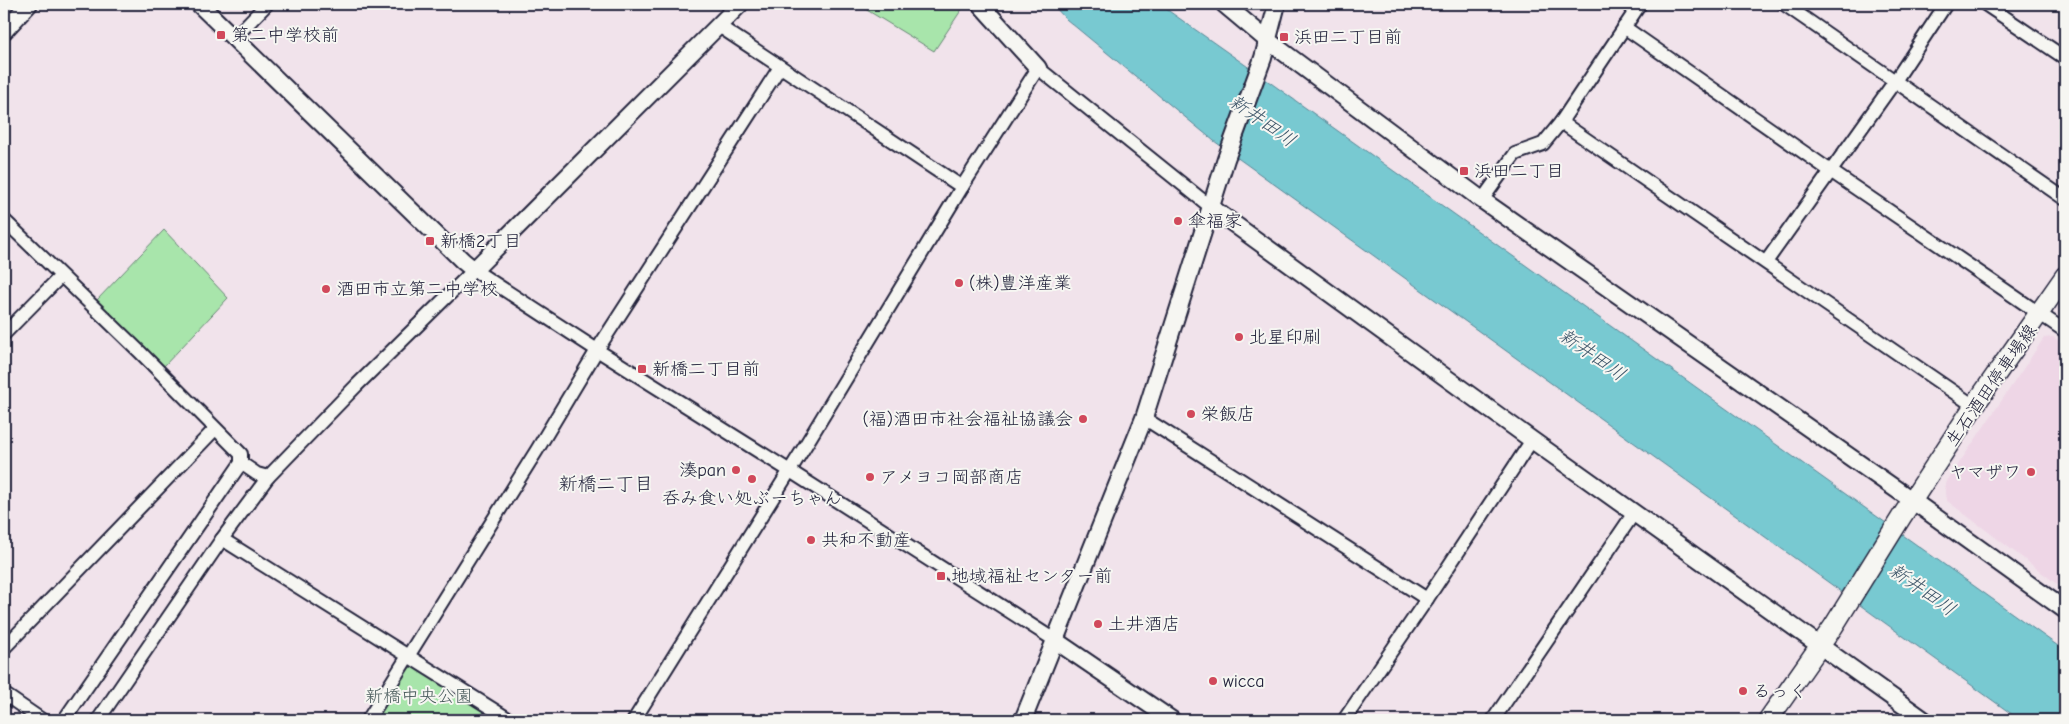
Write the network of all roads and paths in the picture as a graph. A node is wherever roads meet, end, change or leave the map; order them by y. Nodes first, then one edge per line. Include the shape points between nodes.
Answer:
1 (29, 4) edge
2 (198, 4) edge
3 (267, 4) edge
4 (740, 4) edge
5 (980, 4) edge
6 (1224, 4) edge
7 (1277, 4) edge
8 (1640, 4) edge
9 (1784, 4) edge
10 (1946, 4) edge
11 (1985, 4) edge
12 (719, 26) junction
13 (1624, 27) junction
14 (4, 31) edge
15 (234, 38) junction
16 (1268, 40) junction
17 (2065, 58) edge
18 (780, 67) junction
19 (1038, 68) junction
20 (1895, 81) junction
21 (1561, 122) junction
22 (1832, 172) junction
23 (962, 188) junction
24 (2065, 199) edge
25 (1482, 200) junction
26 (1212, 208) junction
27 (4, 220) edge
28 (1766, 262) junction
29 (474, 270) junction
30 (60, 276) junction
31 (2065, 276) edge
32 (2040, 314) junction
33 (2065, 331) edge
34 (4, 334) edge
35 (597, 350) junction
36 (1974, 406) junction
37 (1144, 418) junction
38 (215, 428) junction
39 (1532, 440) junction
40 (241, 463) junction
41 (790, 470) junction
42 (268, 477) junction
43 (1908, 508) junction
44 (1634, 513) junction
45 (222, 539) junction
46 (1427, 599) junction
47 (2065, 610) edge
48 (1056, 641) junction
49 (1820, 646) junction
50 (4, 648) edge
51 (408, 656) junction
52 (4, 694) edge
53 (42, 720) edge
54 (64, 720) edge
55 (98, 720) edge
56 (368, 720) edge
57 (510, 720) edge
58 (634, 720) edge
59 (1023, 720) edge
60 (1172, 720) edge
61 (1344, 720) edge
62 (1493, 720) edge
63 (1768, 720) edge
64 (1924, 720) edge

1 - 14 street
2 - 15 street
3 - 15 street
4 - 12 street
5 - 19 street
6 - 16 street
7 - 16 street
8 - 13 street
9 - 20 street
10 - 20 street
11 - 17 street
12 - 18 street
12 - 29 street
13 - 21 street
13 - 22 street
15 - 29 street
16 - 25 street
16 - 26 street via 1226,158
18 - 23 street
18 - 35 street
19 - 23 street
19 - 26 street
20 - 22 street
20 - 24 street
21 - 25 street via 1543,144 1515,154
21 - 28 street
22 - 28 street
22 - 32 street
23 - 41 street
25 - 43 street
26 - 37 street
26 - 39 street
27 - 30 street
28 - 36 street
29 - 35 street
29 - 42 street
30 - 34 street
30 - 38 street
31 - 32 main road, 生石酒田停車場線
32 - 33 street
32 - 36 main road, 生石酒田停車場線
35 - 41 street
35 - 51 street
36 - 43 main road, 生石酒田停車場線
37 - 46 street
37 - 48 street
38 - 40 street via 241,454
38 - 50 street
39 - 44 street
39 - 46 street
40 - 42 street
40 - 54 street
41 - 48 street
41 - 58 street
42 - 45 street
43 - 47 street
43 - 49 main road, 生石酒田停車場線
44 - 49 street
44 - 62 street
45 - 51 street
45 - 55 street
46 - 61 street
48 - 59 street
48 - 60 street
49 - 63 main road, 生石酒田停車場線
49 - 64 street
51 - 56 street
51 - 57 street
52 - 53 street

